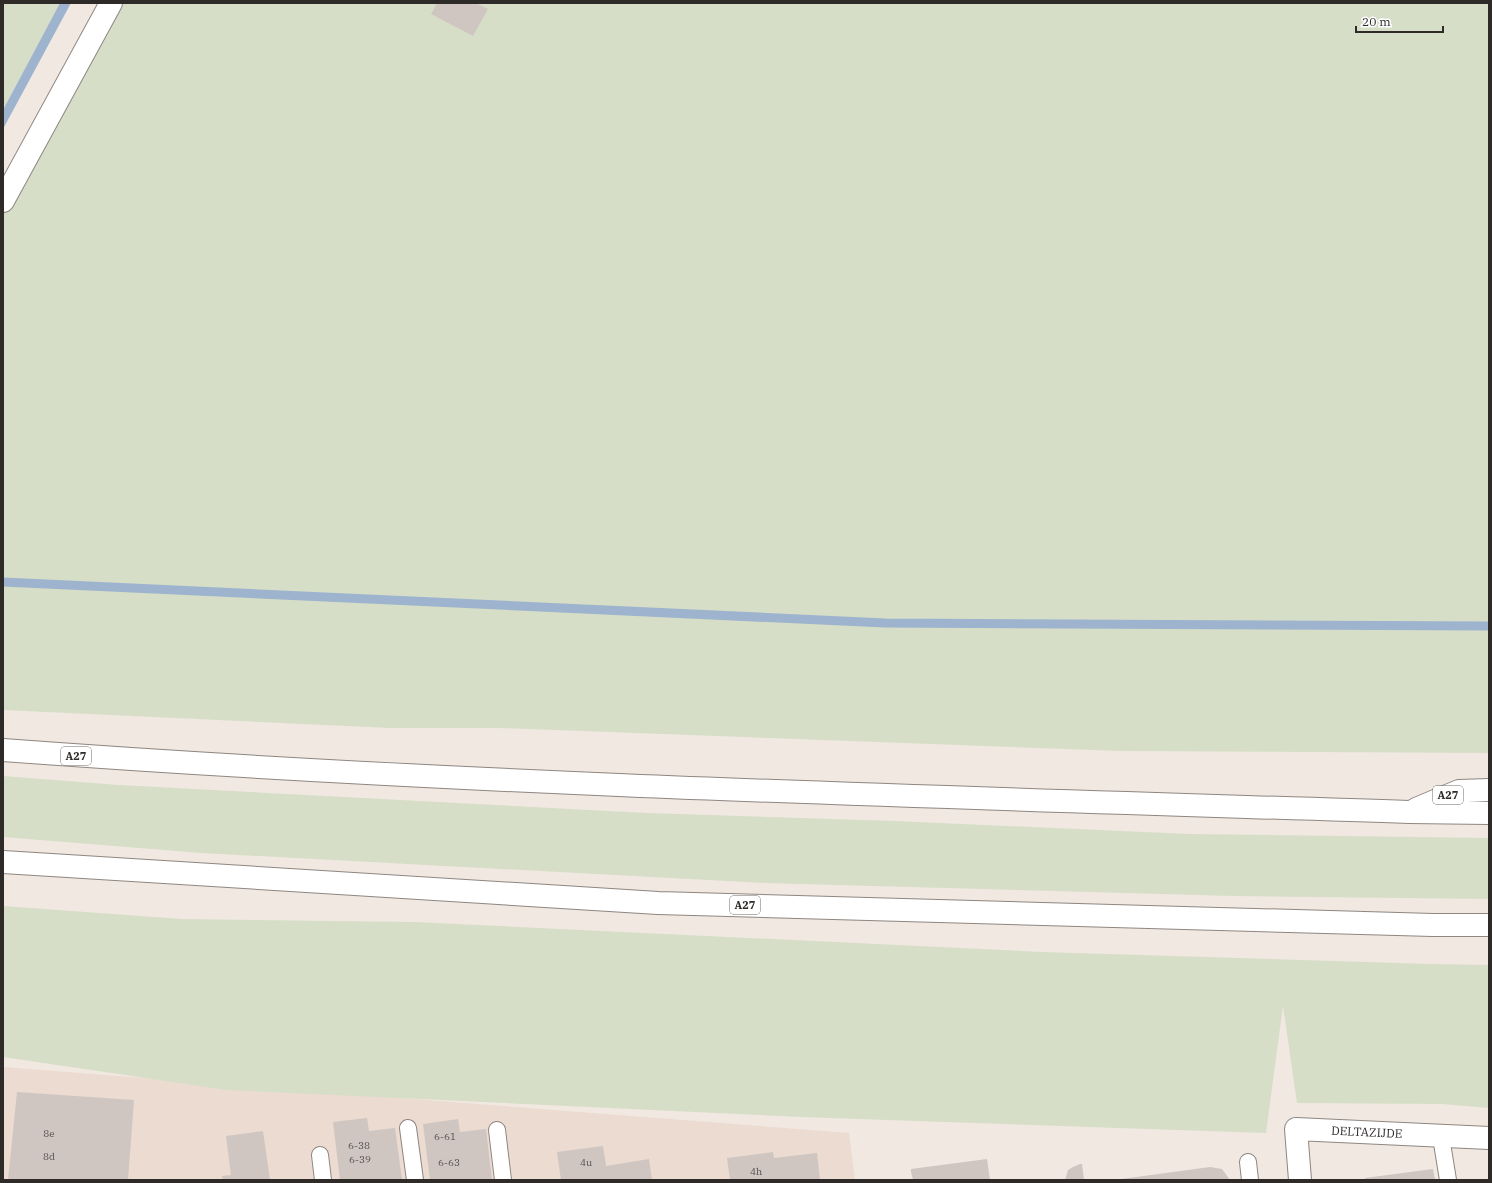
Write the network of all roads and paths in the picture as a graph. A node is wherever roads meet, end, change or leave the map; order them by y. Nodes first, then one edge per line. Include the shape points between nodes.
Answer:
1 (111, 3) edge
2 (3, 201) edge
3 (3, 750) edge
4 (1489, 790) edge
5 (1409, 812) junction
6 (1489, 813) edge
7 (3, 862) edge
8 (1489, 925) edge
9 (408, 1128) dead end
10 (497, 1130) dead end
11 (1441, 1137) junction
12 (1489, 1138) edge
13 (320, 1155) dead end
14 (1248, 1162) dead end
15 (323, 1180) edge
16 (415, 1180) edge
17 (503, 1180) edge
18 (1250, 1180) edge
19 (1300, 1180) edge
20 (1448, 1180) edge

1 - 2 main road
3 - 5 main road, A27 via 149,761 715,790
4 - 5 main road, A27 via 1459,791
5 - 6 main road, A27
7 - 8 main road, A27 via 658,903
9 - 16 lane
10 - 17 lane
11 - 12 main road, DELTAZIJDE
11 - 19 main road, DELTAZIJDE via 1296,1129
11 - 20 lane
13 - 15 lane
14 - 18 lane

